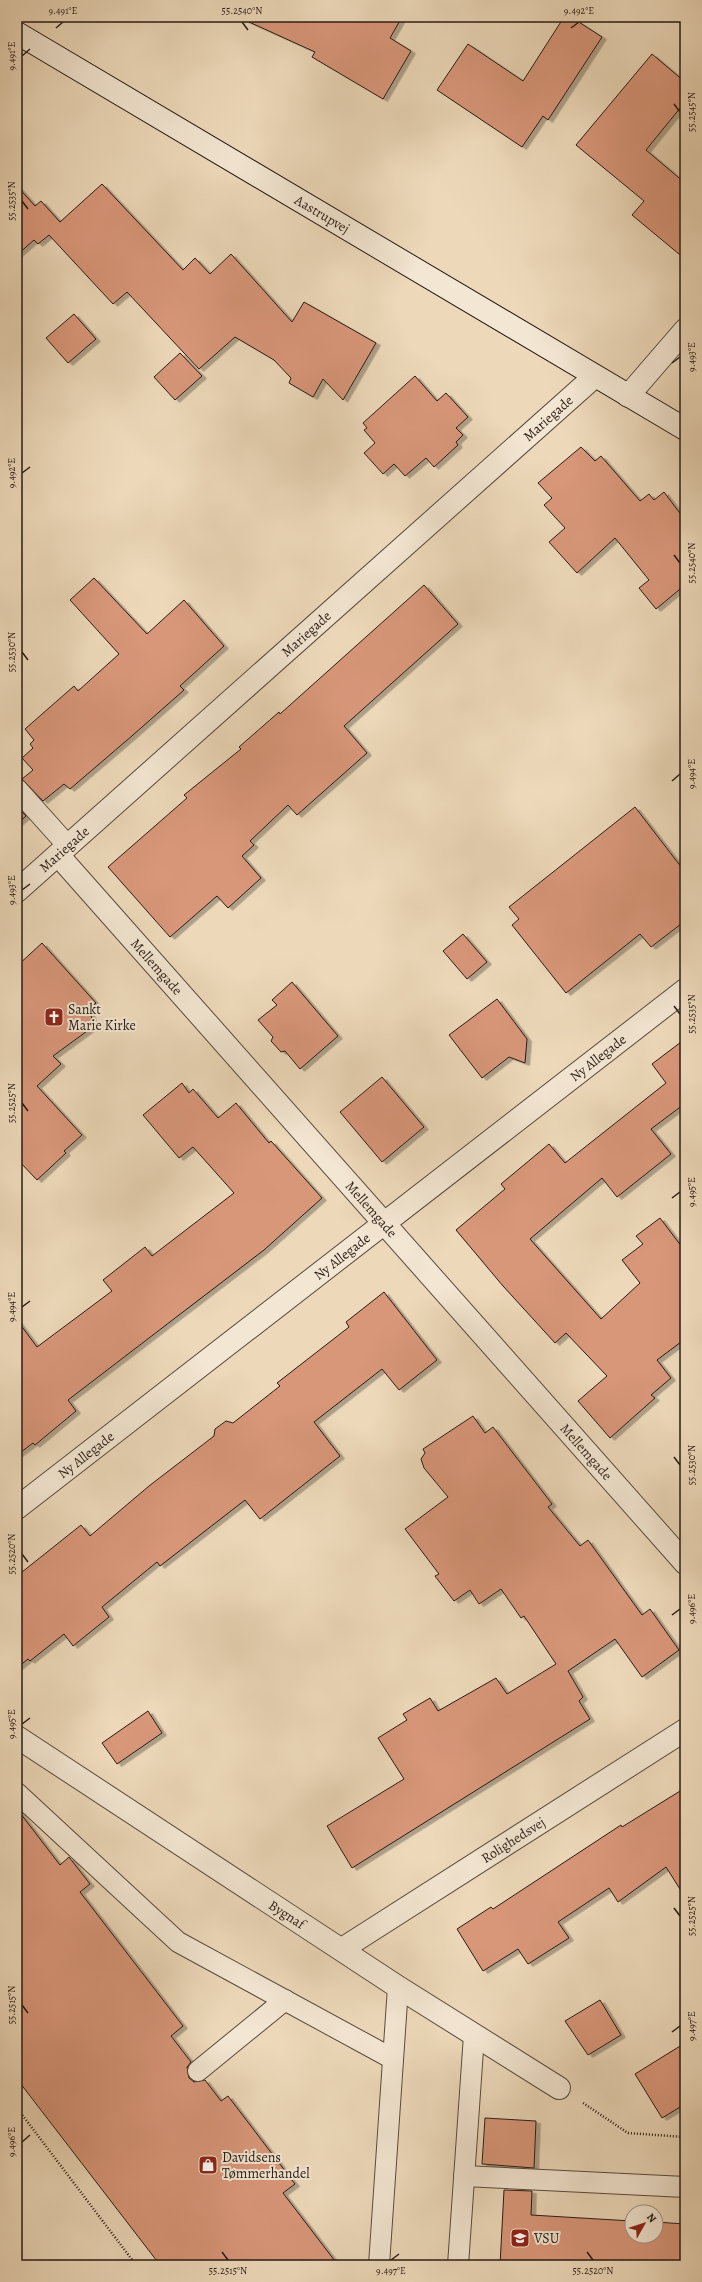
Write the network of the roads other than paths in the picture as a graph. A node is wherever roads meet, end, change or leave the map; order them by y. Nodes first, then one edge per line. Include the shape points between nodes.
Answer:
1 (17, 33) edge
2 (685, 330) edge
3 (594, 377) junction
4 (628, 396) junction
5 (685, 429) edge
6 (17, 789) edge
7 (63, 850) junction
8 (17, 891) edge
9 (685, 990) edge
10 (384, 1223) junction
11 (17, 1508) edge
12 (685, 1563) edge
13 (685, 1730) edge
14 (17, 1737) edge
15 (17, 1793) edge
16 (342, 1949) junction
17 (398, 1987) junction
18 (285, 2000) junction
19 (474, 2035) junction
20 (393, 2059) junction
21 (198, 2071) dead end
22 (559, 2088) road end
23 (464, 2176) junction
24 (685, 2187) edge
25 (379, 2265) edge
26 (458, 2265) edge

1 - 3 street, Aastrupvej
2 - 4 street
3 - 4 street, Aastrupvej
3 - 7 street, Mariegade
4 - 5 street, Aastrupvej
6 - 7 lane, Mellemgade
7 - 8 street, Mariegade
7 - 10 street, Mellemgade
9 - 10 street, Ny Allegade
10 - 11 street, Ny Allegade
10 - 12 street, Mellemgade
13 - 16 street, Rolighedsvej
14 - 16 street, Bygnaf
15 - 18 lane via 178,1942
16 - 17 street, Bygnaf
17 - 19 street, Bygnaf
17 - 20 lane
18 - 20 lane
18 - 21 lane
19 - 22 street, Bygnaf
19 - 23 lane
20 - 25 lane
23 - 24 lane
23 - 26 lane

